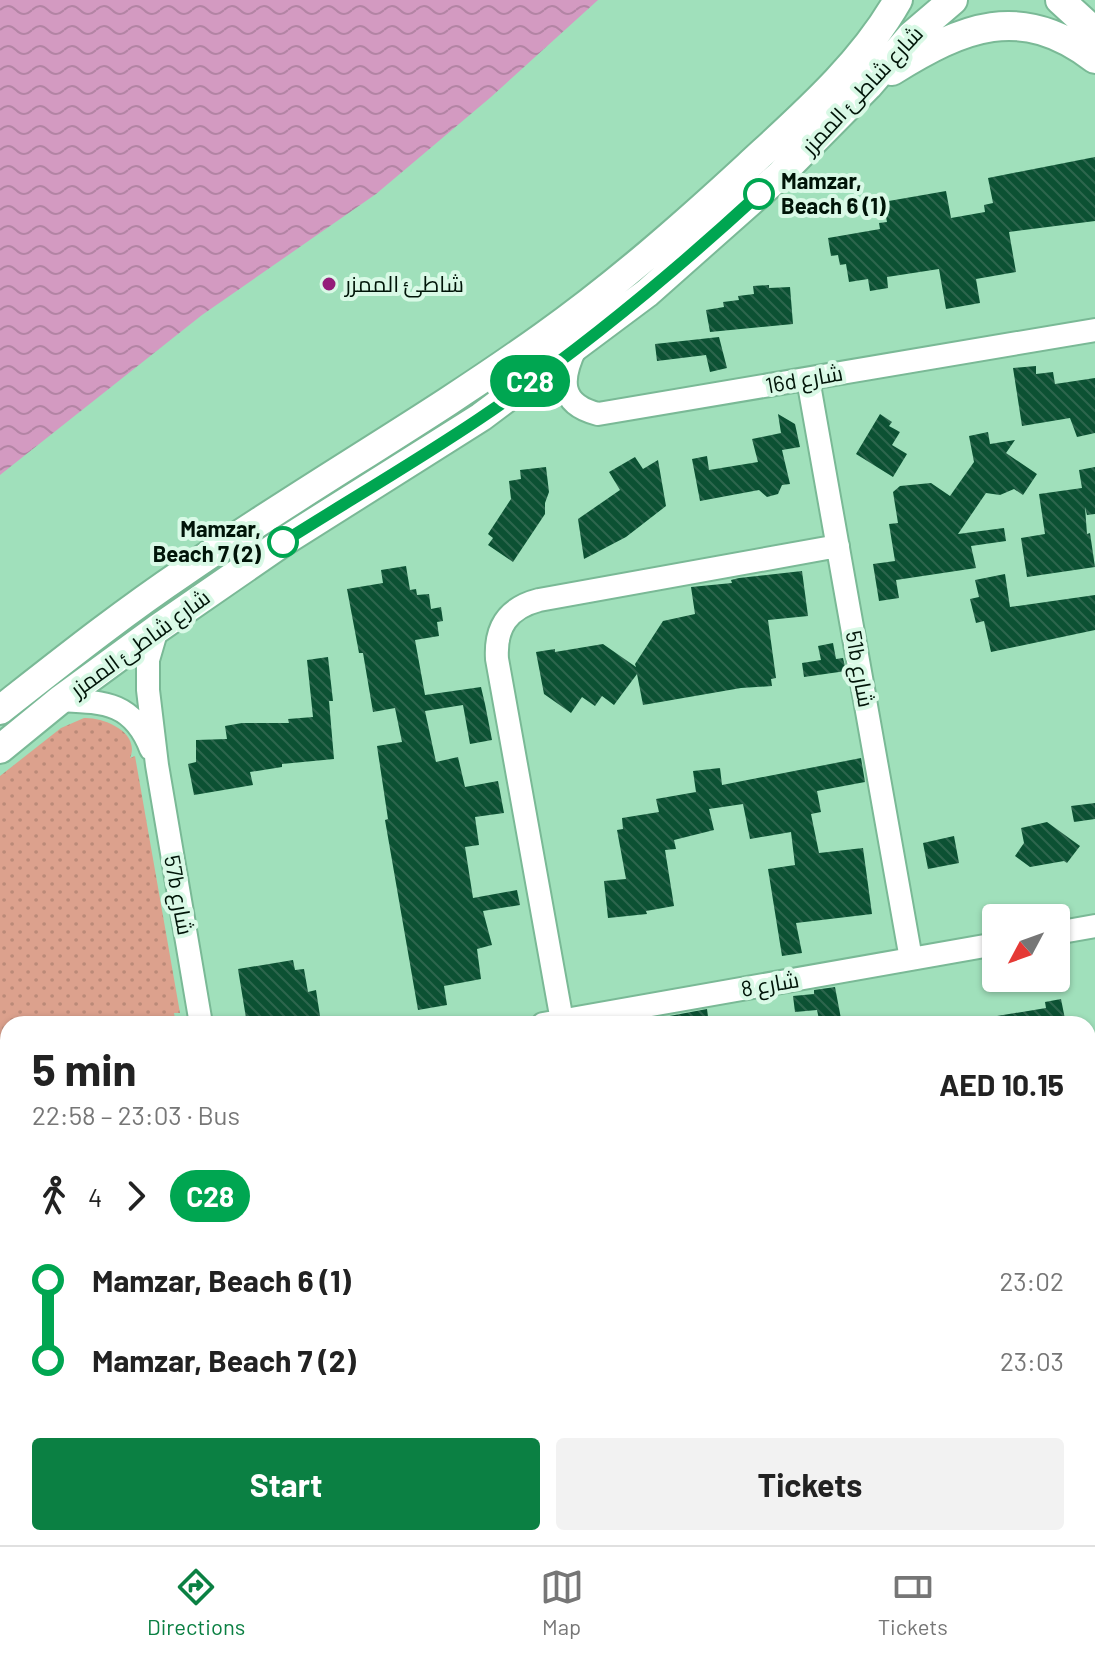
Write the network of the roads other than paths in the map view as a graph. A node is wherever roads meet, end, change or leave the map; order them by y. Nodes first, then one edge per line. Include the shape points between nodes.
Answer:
1 (898, 0) edge
2 (953, 0) edge
3 (1060, 0) edge
4 (1095, 32) edge
5 (1095, 59) edge
6 (868, 86) junction
7 (1095, 330) edge
8 (576, 347) junction
9 (808, 379) junction
10 (838, 546) junction
11 (157, 629) junction
12 (60, 700) junction
13 (0, 710) edge
14 (0, 749) edge
15 (157, 765) junction
16 (1095, 926) edge
17 (1070, 930) edge
18 (982, 946) edge
19 (911, 959) junction
20 (200, 1016) edge
21 (551, 1016) edge
22 (586, 1016) edge

1 - 13 main road, شارع شاطئ الممزر via 864,49 790,126 620,278 544,336 183,572
2 - 6 main road, شارع شاطئ الممزر via 911,36
3 - 4 main road
5 - 6 main road via 1045,32 983,28 954,35
6 - 8 main road, شارع شاطئ الممزر via 713,236
7 - 9 street, 16d شارع
8 - 9 street, 16d شارع via 566,367 567,392 575,403 598,414
8 - 11 main road, شارع شاطئ الممزر via 472,424 283,542
9 - 10 street, 51b شارع
10 - 19 street, 51b شارع
10 - 21 street via 531,602 510,613 500,627 497,659
11 - 12 main road, شارع شاطئ الممزر
11 - 15 street, 57b شارع via 146,674
12 - 14 main road, شارع شاطئ الممزر
12 - 15 street, 57b شارع via 96,701 119,709 143,731
15 - 20 street, 57b شارع
16 - 17 street
18 - 19 street, شارع 8
19 - 22 street, شارع 8

